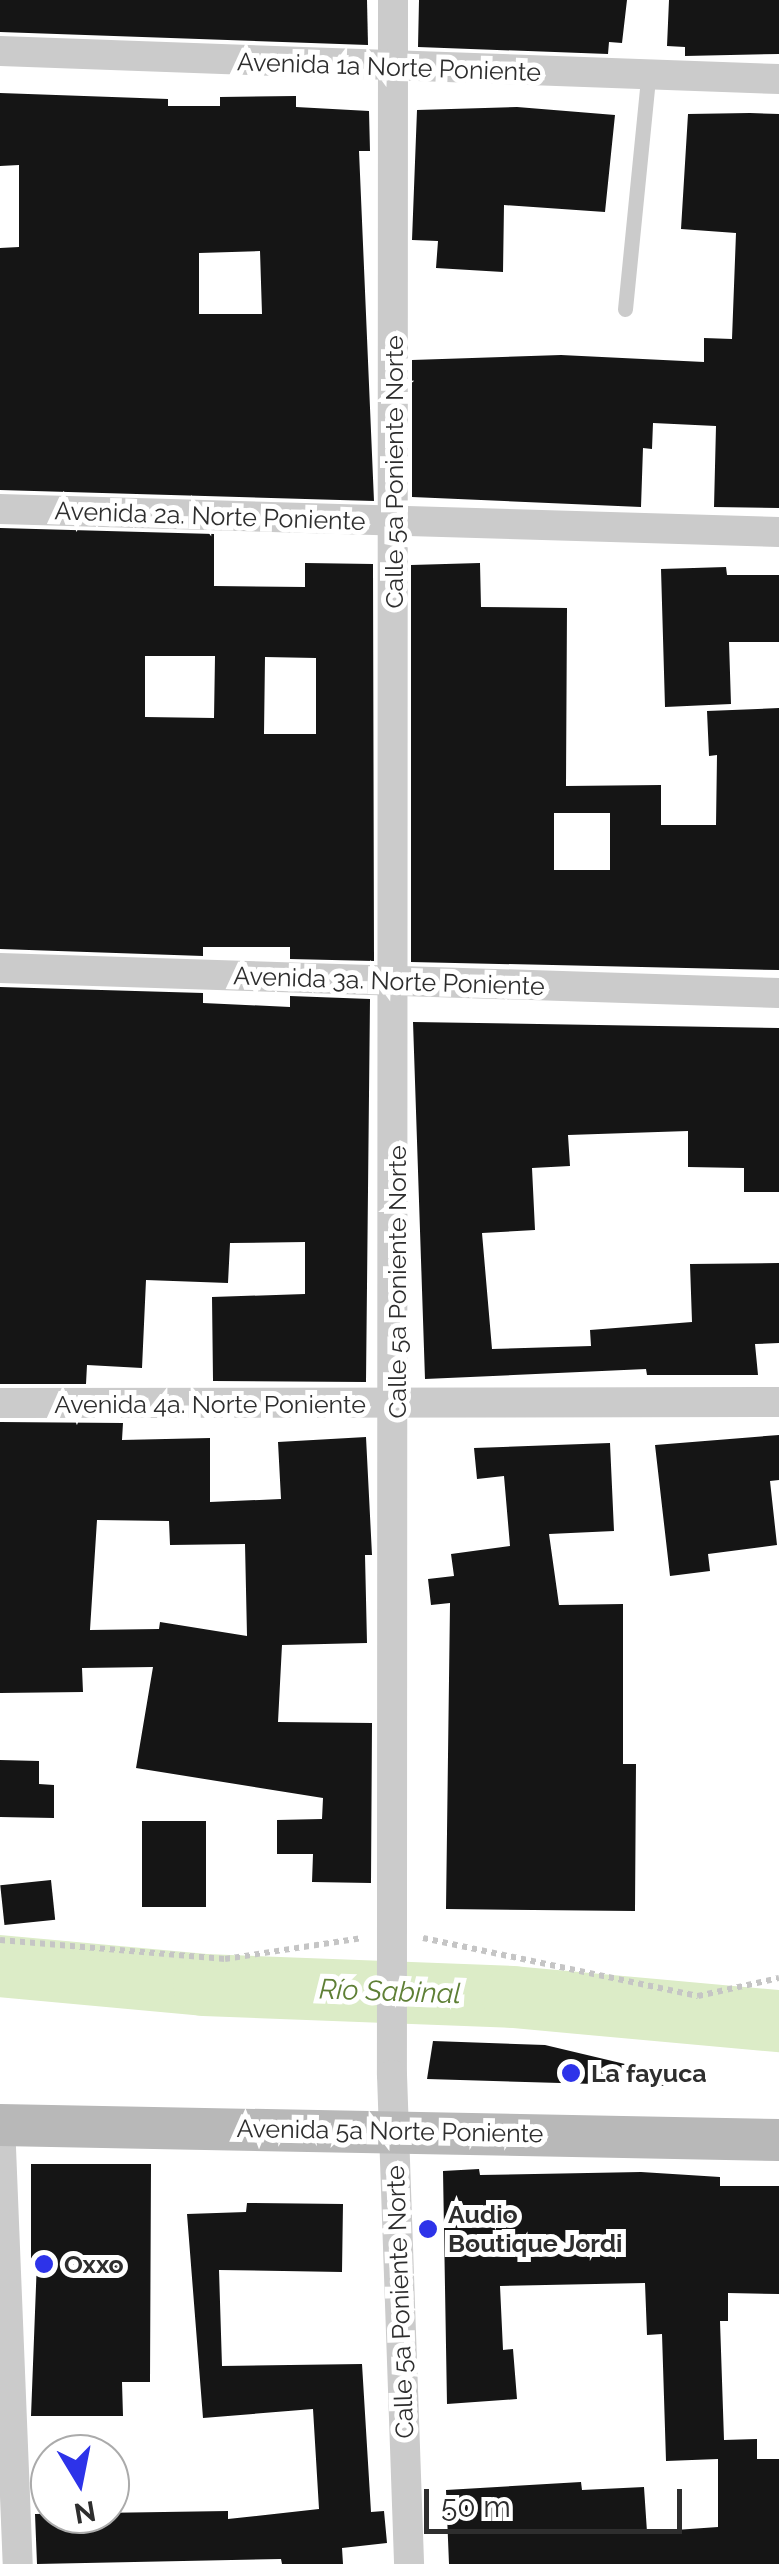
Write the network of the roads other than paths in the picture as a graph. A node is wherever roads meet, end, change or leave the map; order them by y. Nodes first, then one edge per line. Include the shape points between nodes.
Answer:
1 (393, 0) edge
2 (0, 51) edge
3 (394, 68) junction
4 (648, 77) junction
5 (779, 79) edge
6 (625, 309) dead end
7 (0, 510) edge
8 (393, 522) junction
9 (779, 532) edge
10 (0, 968) edge
11 (398, 982) junction
12 (779, 993) edge
13 (0, 1402) edge
14 (779, 1402) edge
15 (397, 1406) junction
16 (1, 2125) edge
17 (393, 2130) junction
18 (779, 2140) edge
19 (18, 2564) edge
20 (410, 2564) edge

1 - 3 street, Calle 5a Poniente Norte
2 - 3 street, Avenida 1a Norte Poniente
3 - 4 street, Avenida 1a Norte Poniente
3 - 8 street, Calle 5a Poniente Norte
4 - 5 street, Avenida 1a Norte Poniente
4 - 6 lane
7 - 8 street, Avenida 2a. Norte Poniente
8 - 9 street, Avenida 2a. Norte Poniente
8 - 11 street, Calle 5a Poniente Norte
10 - 11 street, Avenida 3a. Norte Poniente
11 - 12 street, Avenida 3a. Norte Poniente
11 - 15 street, Calle 5a Poniente Norte
13 - 15 street, Avenida 4a. Norte Poniente
14 - 15 street, Avenida 4a. Norte Poniente
15 - 17 street, Calle 5a Poniente Norte
16 - 17 main road, Avenida 5a Norte Poniente
16 - 19 street
17 - 18 main road, Avenida 5a Norte Poniente
17 - 20 street, Calle 5a Poniente Norte

